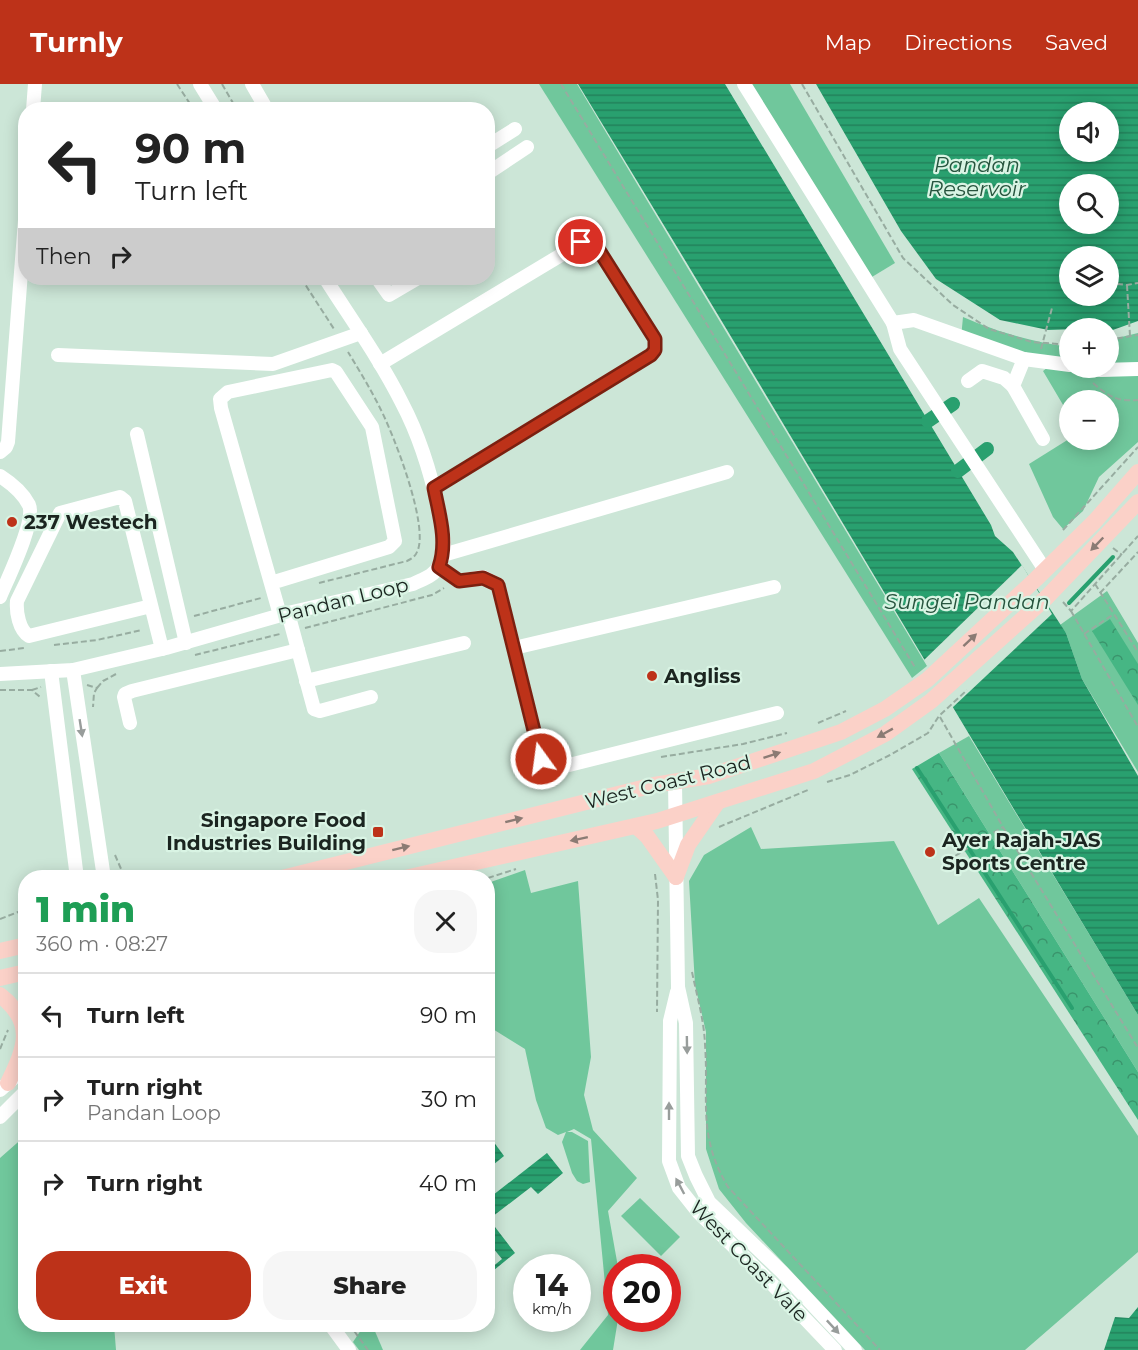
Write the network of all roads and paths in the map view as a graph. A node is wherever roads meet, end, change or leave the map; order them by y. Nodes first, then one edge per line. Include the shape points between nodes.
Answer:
1 (34, 84) edge
2 (177, 84) edge
3 (200, 84) edge
4 (222, 84) edge
5 (252, 84) edge
6 (561, 84) edge
7 (744, 84) edge
8 (802, 84) edge
9 (33, 102) edge
10 (189, 102) edge
11 (211, 102) edge
12 (232, 102) edge
13 (262, 102) edge
14 (514, 129) dead end
15 (495, 141) edge
16 (527, 147) dead end
17 (495, 168) edge
18 (1138, 283) edge
19 (1119, 284) edge
20 (20, 285) edge
21 (307, 285) edge
22 (330, 285) edge
23 (382, 285) edge
24 (406, 285) edge
25 (1127, 285) junction
26 (1052, 308) dead end
27 (893, 323) junction
28 (361, 333) junction
29 (1138, 335) edge
30 (1130, 336) junction
31 (1119, 338) edge
32 (342, 340) junction
33 (1042, 343) junction
34 (1059, 344) edge
35 (58, 355) dead end
36 (1024, 359) junction
37 (380, 364) junction
38 (1059, 364) edge
39 (1138, 369) edge
40 (1119, 370) edge
41 (968, 381) dead end
42 (1092, 382) dead end
43 (1013, 386) junction
44 (1138, 400) edge
45 (137, 434) dead end
46 (1043, 440) dead end
47 (1138, 447) edge
48 (0, 452) edge
49 (726, 472) dead end
50 (1138, 472) edge
51 (0, 476) edge
52 (434, 488) junction
53 (1138, 502) edge
54 (1058, 536) dead end
55 (1138, 536) edge
56 (1138, 552) edge
57 (441, 561) junction
58 (1040, 574) junction
59 (318, 584) dead end
60 (1095, 584) junction
61 (774, 587) dead end
62 (272, 589) junction
63 (1100, 593) junction
64 (0, 597) edge
65 (1054, 599) junction
66 (151, 606) junction
67 (1071, 611) junction
68 (284, 614) junction
69 (1114, 614) junction
70 (180, 619) junction
71 (156, 627) junction
72 (1084, 634) junction
73 (186, 642) junction
74 (464, 643) dead end
75 (49, 645) dead end
76 (26, 648) dead end
77 (514, 648) junction
78 (162, 650) junction
79 (298, 650) junction
80 (0, 651) edge
81 (1138, 652) edge
82 (73, 670) junction
83 (51, 671) junction
84 (0, 674) edge
85 (923, 677) junction
86 (306, 681) junction
87 (371, 697) dead end
88 (934, 699) junction
89 (846, 711) dead end
90 (777, 712) dead end
91 (935, 722) dead end
92 (130, 723) dead end
93 (814, 724) dead end
94 (944, 724) junction
95 (1138, 727) edge
96 (793, 731) dead end
97 (657, 758) dead end
98 (675, 782) junction
99 (717, 803) junction
100 (676, 815) junction
101 (636, 826) junction
102 (1003, 827) junction
103 (955, 856) dead end
104 (76, 870) edge
105 (103, 870) edge
106 (314, 870) edge
107 (441, 870) edge
108 (654, 870) dead end
109 (676, 877) junction
110 (18, 912) edge
111 (0, 919) edge
112 (18, 947) edge
113 (0, 951) edge
114 (691, 963) dead end
115 (18, 974) edge
116 (0, 978) edge
117 (678, 987) junction
118 (0, 996) edge
119 (18, 1015) edge
120 (657, 1016) dead end
121 (10, 1024) dead end
122 (0, 1048) edge
123 (1138, 1048) edge
124 (18, 1058) edge
125 (18, 1074) edge
126 (4, 1086) edge
127 (18, 1099) edge
128 (0, 1117) edge
129 (336, 1332) edge
130 (355, 1332) edge
131 (350, 1350) edge
132 (368, 1350) edge
133 (835, 1350) edge
134 (855, 1350) edge
135 (880, 1350) edge

1 - 9 street
2 - 10 path
3 - 11 street
4 - 12 path
5 - 13 street
6 - 85 path
7 - 27 street
8 - 33 path via 903,258 953,306 989,329
14 - 15 street
16 - 17 street
18 - 25 path
19 - 25 path
20 - 48 street via 8,442
21 - 32 path
22 - 28 street
23 - 24 street via 389,295
25 - 30 path
26 - 33 path
27 - 36 street via 914,320
27 - 58 street via 900,350
28 - 32 street
28 - 37 street
29 - 30 path
30 - 31 path
32 - 35 street via 273,364
32 - 59 path via 381,408 414,499 421,537 416,555 407,561
33 - 34 path
36 - 38 street
36 - 43 street
37 - 52 street via 403,403
37 - 52 street via 586,240 595,244 655,339 651,355
39 - 40 street
41 - 43 street via 982,372 1004,378
42 - 44 path via 1108,397
43 - 46 street
45 - 70 street
47 - 54 path
49 - 57 street, Pandan Loop
50 - 58 main road, West Coast Road
51 - 64 street via 12,484 30,507 30,522
52 - 57 street via 443,537
53 -> 65 main road, West Coast Road
55 - 60 path
56 - 63 path
57 - 68 street, Pandan Loop via 432,575 413,584
57 - 77 street via 459,581 483,578 498,585
85 -> 58 main road, West Coast Road
60 - 63 path
60 - 67 path
61 - 77 street
62 - 62 street via 389,547 395,541 372,427 332,370 228,392 220,399
62 - 68 street
62 - 70 path
63 - 69 path
65 - 67 path
65 - 88 main road, West Coast Road
66 - 66 street via 124,501 117,497 60,513 16,607 21,628 29,636
66 - 71 street
67 - 72 path
68 - 73 street, Pandan Loop
68 - 79 street
69 - 72 path
69 - 81 path
70 - 73 street
71 - 75 path via 97,640
71 - 78 street
72 - 95 path
73 - 78 street, Pandan Loop
74 - 86 street
76 - 80 path
77 - 90 street via 541,759 553,767
78 - 82 street, Pandan Loop
79 - 86 street
79 - 92 street via 125,694
82 - 83 street, Pandan Loop
82 -> 105 street
83 - 84 street, Pandan Loop
83 - 104 street
98 -> 85 main road, West Coast Road via 709,776 841,732 885,709
86 - 87 street via 317,711
88 - 94 path
88 -> 99 main road, West Coast Road via 885,734 814,771
89 - 93 path
91 - 94 path
94 - 102 path
96 - 97 path via 743,744
98 - 100 street, West Coast Vale
106 -> 98 main road, West Coast Road
99 - 100 main road, West Coast Road
99 - 109 main road via 688,845
100 - 101 main road, West Coast Road
100 - 109 street, West Coast Vale
101 -> 107 main road, West Coast Road
101 - 109 main road
102 - 103 path
102 - 123 path
108 - 120 path via 658,900
109 - 117 street, West Coast Vale
110 - 111 path
112 - 113 main road
114 - 135 path via 705,1046 706,1129 720,1173 728,1187
115 - 116 main road
133 -> 117 street, West Coast Vale via 679,1188 669,1161 670,1021
117 -> 134 street, West Coast Vale via 686,1023 688,1156 696,1176 709,1202
118 - 119 main road
121 - 122 path
124 - 126 main road
125 - 126 street
127 - 128 street
129 - 131 street
130 - 132 path

